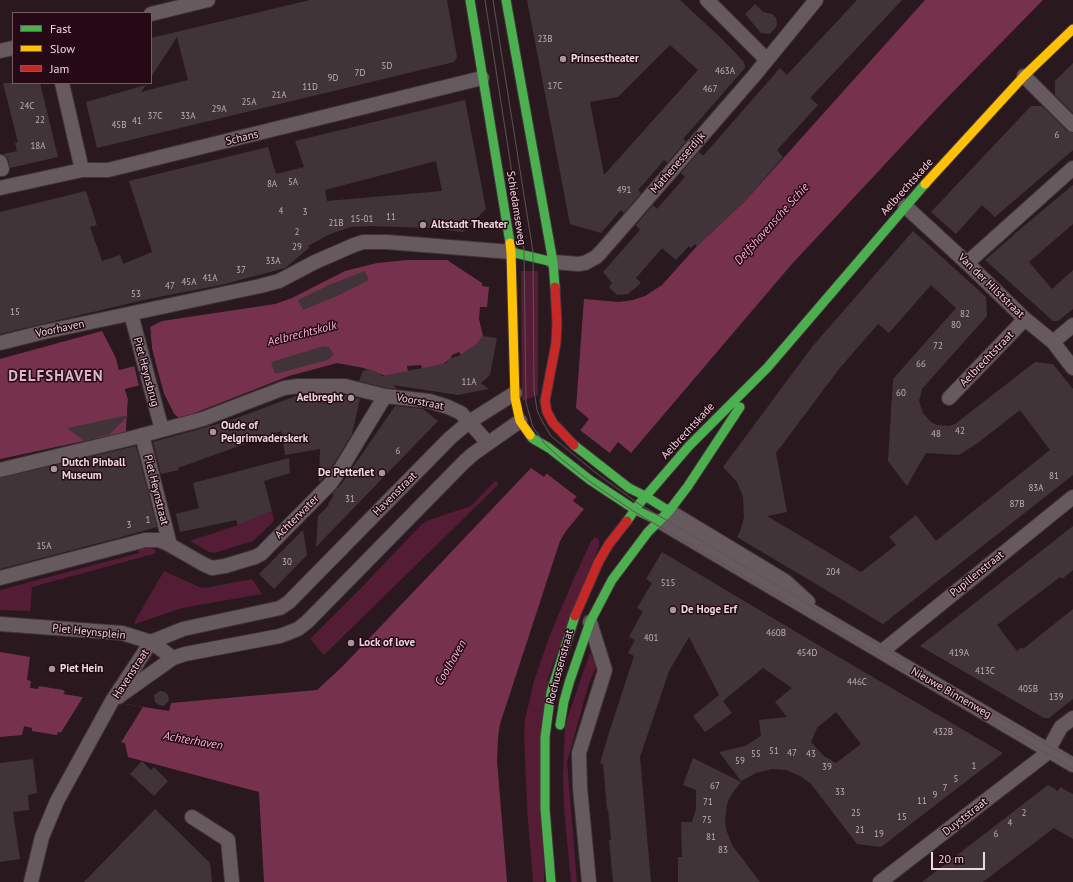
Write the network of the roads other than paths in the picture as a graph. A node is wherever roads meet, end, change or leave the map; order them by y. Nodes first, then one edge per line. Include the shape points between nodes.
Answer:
1 (208, 0) edge
2 (470, 0) edge
3 (506, 0) edge
4 (707, 0) edge
5 (816, 0) edge
6 (152, 14) edge
7 (1073, 29) edge
8 (12, 48) edge
9 (0, 51) edge
10 (766, 59) junction
11 (1024, 76) junction
12 (482, 78) junction
13 (62, 84) edge
14 (1073, 125) edge
15 (0, 162) edge
16 (1073, 168) edge
17 (0, 169) edge
18 (82, 170) junction
19 (0, 188) edge
20 (905, 206) junction
21 (511, 252) junction
22 (553, 262) junction
23 (967, 263) junction
24 (125, 315) junction
25 (1026, 319) junction
26 (1073, 325) edge
27 (1053, 342) junction
28 (0, 343) edge
29 (767, 368) junction
30 (1073, 368) edge
31 (514, 393) junction
32 (385, 396) junction
33 (949, 398) dead end
34 (545, 401) junction
35 (538, 410) dead end
36 (525, 418) junction
37 (469, 422) junction
38 (162, 430) junction
39 (142, 435) junction
40 (488, 443) junction
41 (0, 470) edge
42 (645, 496) junction
43 (1073, 497) edge
44 (634, 509) junction
45 (664, 516) junction
46 (170, 545) junction
47 (0, 578) edge
48 (590, 622) junction
49 (0, 624) edge
50 (151, 642) junction
51 (883, 653) junction
52 (173, 658) junction
53 (112, 701) junction
54 (1073, 718) edge
55 (559, 735) dead end
56 (1048, 750) junction
57 (1073, 765) edge
58 (192, 817) dead end
59 (889, 879) edge
60 (31, 882) edge
61 (232, 882) edge
62 (551, 882) edge
63 (589, 882) edge

1 - 6 street
2 - 12 street, Schiedamseweg
3 - 22 street
4 - 10 street
5 - 10 street, Mathenesserdijk
7 - 11 street, Aelbrechtskade
8 - 9 street
10 - 22 street, Mathenesserdijk via 601,252 585,263
11 - 14 street
11 - 20 street, Aelbrechtskade
12 - 18 street, Schans via 108,170
12 - 21 street, Schiedamseweg
13 - 18 street
15 - 17 street
16 - 23 street
18 - 19 street, Schans
20 - 23 street, Van der Hilststraat
20 - 29 street, Aelbrechtskade
21 - 22 street, Mathenesserdijk
21 - 24 street via 363,242 270,284
21 - 31 street, Schiedamseweg
22 - 34 street via 556,343
23 - 25 street, Van der Hilststraat
24 - 28 street, Voorhaven
24 - 38 street, Piet Heynsbrug
25 - 27 street, Van der Hilststraat
25 - 33 street, Aelbrechtstraat
26 - 27 street
27 - 30 street, Van der Hilststraat
29 - 42 street, Aelbrechtskade via 689,446
29 - 45 street, Aelbrechtskade via 688,486
31 - 36 street, Schiedamseweg via 518,414
31 - 37 street, Havenstraat
32 - 37 street, Voorstraat via 422,400 448,407 461,413
32 - 38 street via 345,386 314,385 284,388 203,419
32 - 46 street, Achterwater via 330,484 261,554 237,563 212,568
34 - 35 street
34 - 42 street via 553,423 570,442 629,488
36 - 40 street, Havenstraat
36 - 44 street, Schiedamseweg via 532,438
37 - 40 street, Voorstraat
37 - 50 street, Havenstraat via 444,443 289,602 280,608 183,629
38 - 39 street
39 - 41 street
39 - 46 street, Piet Heynstraat
40 - 52 street, Havenstraat via 464,462 298,629 280,636
42 - 44 street, Rochussenstraat
42 - 45 street
43 - 51 street, Pupillenstraat
44 - 45 street, Nieuwe Binnenweg
44 - 62 street, Rochussenstraat via 609,544 588,584 566,639 552,692 544,759
45 - 48 street, Rochussenstraat via 612,580
45 - 51 street, Nieuwe Binnenweg via 784,580 829,622
46 - 47 street via 159,540 144,540
48 - 55 street, Rochussenstraat via 564,700
48 - 63 street via 606,670 578,753
49 - 50 street, Piet Heynsplein via 122,633
50 - 52 street, Piet Heynsplein
50 - 53 street, Havenstraat
51 - 56 street, Nieuwe Binnenweg
52 - 53 street, Havenstraat
53 - 60 street via 57,801 42,837
54 - 56 street, Duyststraat via 1061,727
56 - 57 street, Nieuwe Binnenweg
56 - 59 street, Duyststraat
58 - 61 street via 228,840

